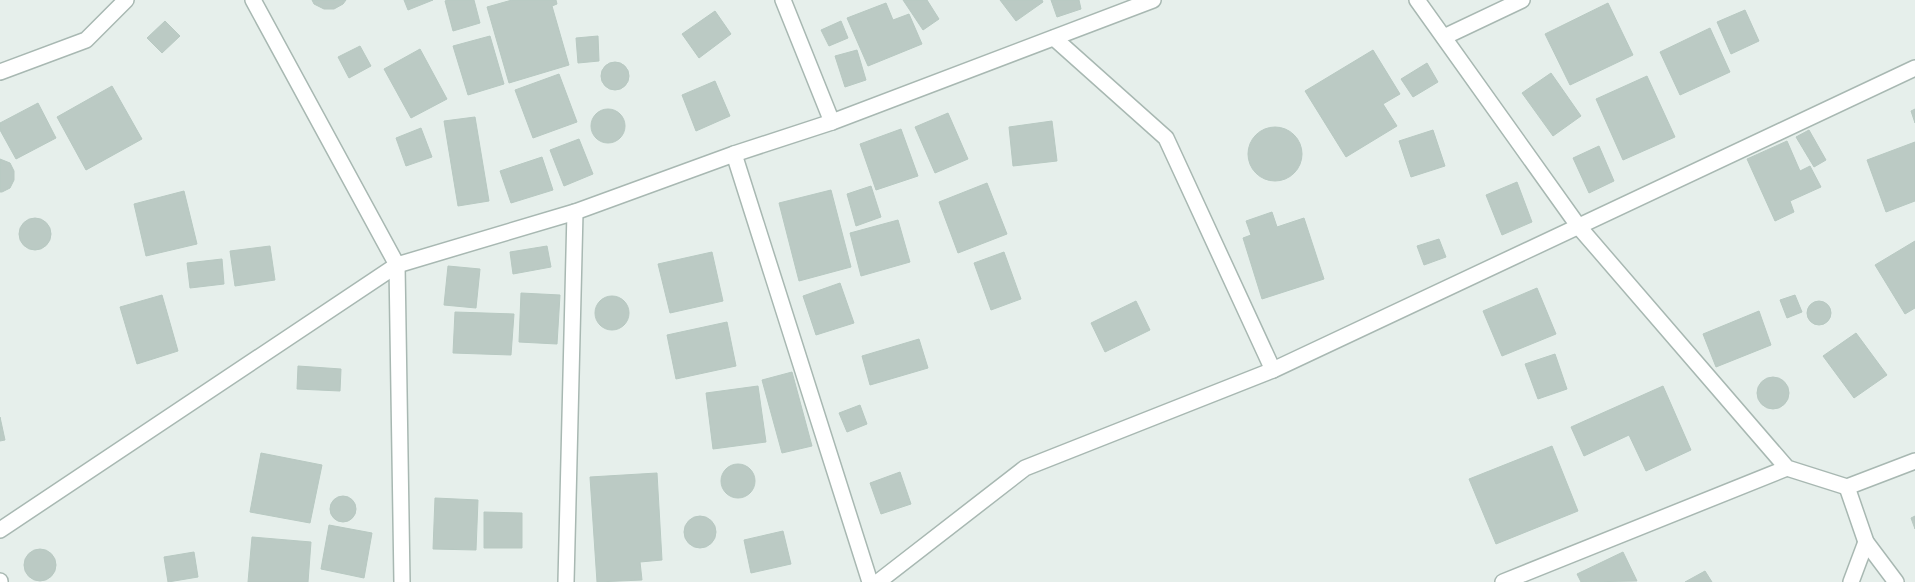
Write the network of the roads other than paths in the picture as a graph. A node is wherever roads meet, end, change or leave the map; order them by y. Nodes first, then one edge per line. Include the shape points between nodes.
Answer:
1 (126, 0) edge
2 (253, 0) edge
3 (783, 0) edge
4 (1153, 0) edge
5 (1416, 0) edge
6 (1522, 0) edge
7 (1444, 37) junction
8 (1054, 38) junction
9 (1915, 68) edge
10 (0, 72) edge
11 (832, 122) junction
12 (734, 154) junction
13 (575, 212) junction
14 (1579, 227) junction
15 (397, 265) junction
16 (1273, 370) junction
17 (1915, 461) edge
18 (1787, 468) junction
19 (1847, 487) junction
20 (0, 530) edge
21 (1866, 542) junction
22 (402, 582) edge
23 (566, 582) edge
24 (870, 582) edge
25 (878, 582) edge
26 (1503, 582) edge
27 (1851, 582) edge
28 (1896, 582) edge

1 - 10 street via 86,40
2 - 15 street
3 - 11 street
4 - 8 street
5 - 7 street
6 - 7 street
7 - 14 street
8 - 11 street
8 - 16 street via 1166,138
9 - 14 street
11 - 12 street
12 - 13 street
12 - 24 street
13 - 15 street
13 - 23 street
14 - 16 street
14 - 18 street
15 - 20 street
15 - 22 street
16 - 25 street via 1025,468
17 - 19 street
18 - 19 street
18 - 26 street
19 - 21 street
21 - 27 street
21 - 28 street

